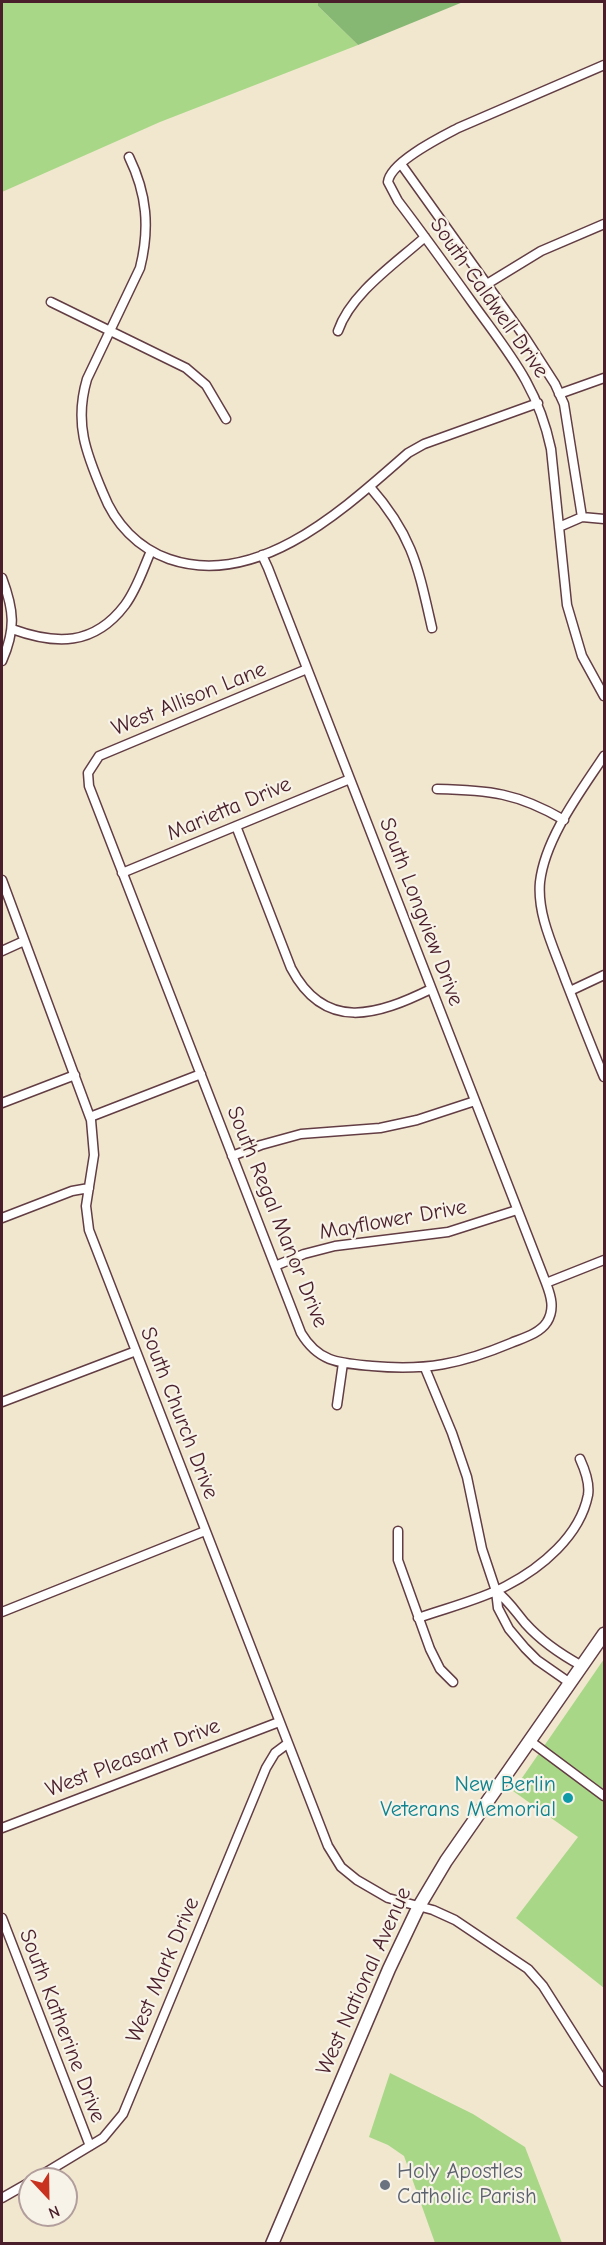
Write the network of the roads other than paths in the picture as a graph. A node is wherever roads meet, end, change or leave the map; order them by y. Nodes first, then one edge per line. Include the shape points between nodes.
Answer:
1 (604, 65) edge
2 (129, 157) dead end
3 (401, 164) junction
4 (604, 224) edge
5 (425, 237) junction
6 (487, 284) junction
7 (51, 302) dead end
8 (110, 330) junction
9 (338, 331) dead end
10 (604, 378) edge
11 (559, 394) junction
12 (538, 403) junction
13 (226, 419) dead end
14 (370, 486) junction
15 (582, 517) junction
16 (604, 519) edge
17 (559, 527) junction
18 (151, 551) junction
19 (262, 555) junction
20 (2, 578) edge
21 (432, 628) dead end
22 (12, 629) junction
23 (2, 661) edge
24 (307, 669) junction
25 (604, 696) edge
26 (604, 756) edge
27 (90, 769) joint
28 (350, 779) junction
29 (437, 789) dead end
30 (564, 820) junction
31 (236, 826) junction
32 (122, 873) junction
33 (2, 880) edge
34 (24, 940) junction
35 (2, 951) edge
36 (604, 975) edge
37 (432, 989) junction
38 (570, 991) junction
39 (201, 1074) junction
40 (75, 1075) junction
41 (604, 1077) edge
42 (475, 1101) junction
43 (2, 1103) edge
44 (90, 1117) junction
45 (232, 1156) junction
46 (89, 1188) junction
47 (517, 1210) junction
48 (2, 1218) edge
49 (604, 1260) edge
50 (275, 1266) junction
51 (546, 1283) junction
52 (136, 1351) junction
53 (343, 1364) junction
54 (425, 1368) junction
55 (2, 1402) edge
56 (337, 1405) dead end
57 (580, 1459) dead end
58 (205, 1531) junction
59 (398, 1531) dead end
60 (496, 1591) junction
61 (2, 1612) edge
62 (418, 1618) junction
63 (604, 1634) edge
64 (582, 1666) junction
65 (453, 1682) dead end
66 (570, 1683) junction
67 (279, 1722) junction
68 (530, 1741) junction
69 (287, 1744) junction
70 (604, 1796) edge
71 (2, 1828) edge
72 (418, 1908) junction
73 (2, 1918) edge
74 (604, 2082) edge
75 (90, 2146) junction
76 (55, 2167) edge
77 (18, 2189) edge
78 (2, 2198) edge
79 (273, 2244) edge

1 - 3 street via 458,128
2 - 8 street via 145,203 146,234 140,268
3 - 5 street, South Caldwell Drive via 388,177 389,186
3 - 6 street, South Caldwell Drive
4 - 6 street via 541,251
5 - 9 street via 354,302
5 - 12 street, South Caldwell Drive via 508,353
6 - 11 street, South Caldwell Drive
7 - 8 street
8 - 13 street via 195,374
8 - 18 street via 82,395 82,438 108,506 127,532
10 - 11 street
11 - 15 street, South Caldwell Drive via 570,436
12 - 14 street via 424,444
12 - 17 street, South Caldwell Drive via 551,449
14 - 19 street via 325,524
14 - 21 street via 406,536
15 - 16 street
15 - 17 street
17 - 25 street, South Caldwell Drive via 573,630
18 - 19 street via 180,563 206,566 229,565
18 - 22 street via 125,605 100,628 56,641
19 - 24 street, South Longview Drive
20 - 22 street
22 - 23 street
24 - 27 street, West Allison Lane via 107,752
24 - 28 street, South Longview Drive
26 - 30 street
27 - 32 street, South Regal Manor Drive via 88,786
28 - 31 street, Marietta Drive
28 - 37 street, South Longview Drive
29 - 30 street via 505,794 529,801
30 - 38 street via 545,861 540,882 541,911
31 - 32 street, Marietta Drive
31 - 37 street via 291,968 312,996 338,1010 361,1013 377,1012
32 - 39 street, South Regal Manor Drive
33 - 34 street, South Church Drive
34 - 35 street
34 - 40 street, South Church Drive
36 - 38 street
37 - 42 street, South Longview Drive
38 - 41 street
39 - 44 street
39 - 45 street, South Regal Manor Drive
40 - 43 street
40 - 44 street, South Church Drive
42 - 45 street via 380,1128 301,1134
42 - 47 street, South Longview Drive
44 - 46 street, South Church Drive via 94,1155
45 - 50 street, South Regal Manor Drive
46 - 48 street
46 - 52 street, South Church Drive via 89,1230
47 - 50 street, Mayflower Drive via 448,1232 334,1246
47 - 51 street, South Longview Drive
49 - 51 street
50 - 53 street, South Regal Manor Drive via 308,1344 319,1354
51 - 54 street, South Longview Drive via 551,1311 539,1331 490,1352
52 - 55 street
52 - 58 street, South Church Drive
53 - 54 street, South Regal Manor Drive
53 - 56 street
54 - 60 street via 458,1449
57 - 60 street via 588,1495 573,1529 541,1564
58 - 61 street
58 - 67 street, South Church Drive
59 - 62 street via 398,1560
60 - 62 street
60 - 64 street via 557,1653
60 - 66 street via 498,1608 509,1629 537,1660
62 - 65 street via 434,1660
63 - 64 main road, West National Avenue
64 - 66 main road, West National Avenue
66 - 68 main road, West National Avenue
67 - 69 street, South Church Drive
67 - 71 street, West Pleasant Drive
68 - 70 street
68 - 72 main road, West National Avenue
69 - 72 street, South Church Drive via 322,1834 341,1867 388,1898
69 - 75 street, West Mark Drive via 275,1753 266,1768 123,2114 110,2132
72 - 74 street, South Church Drive via 455,1920 528,1970 543,1986
72 - 79 main road, West National Avenue
73 - 75 street, South Katherine Drive
75 - 76 street, West Mark Drive
77 - 78 street

